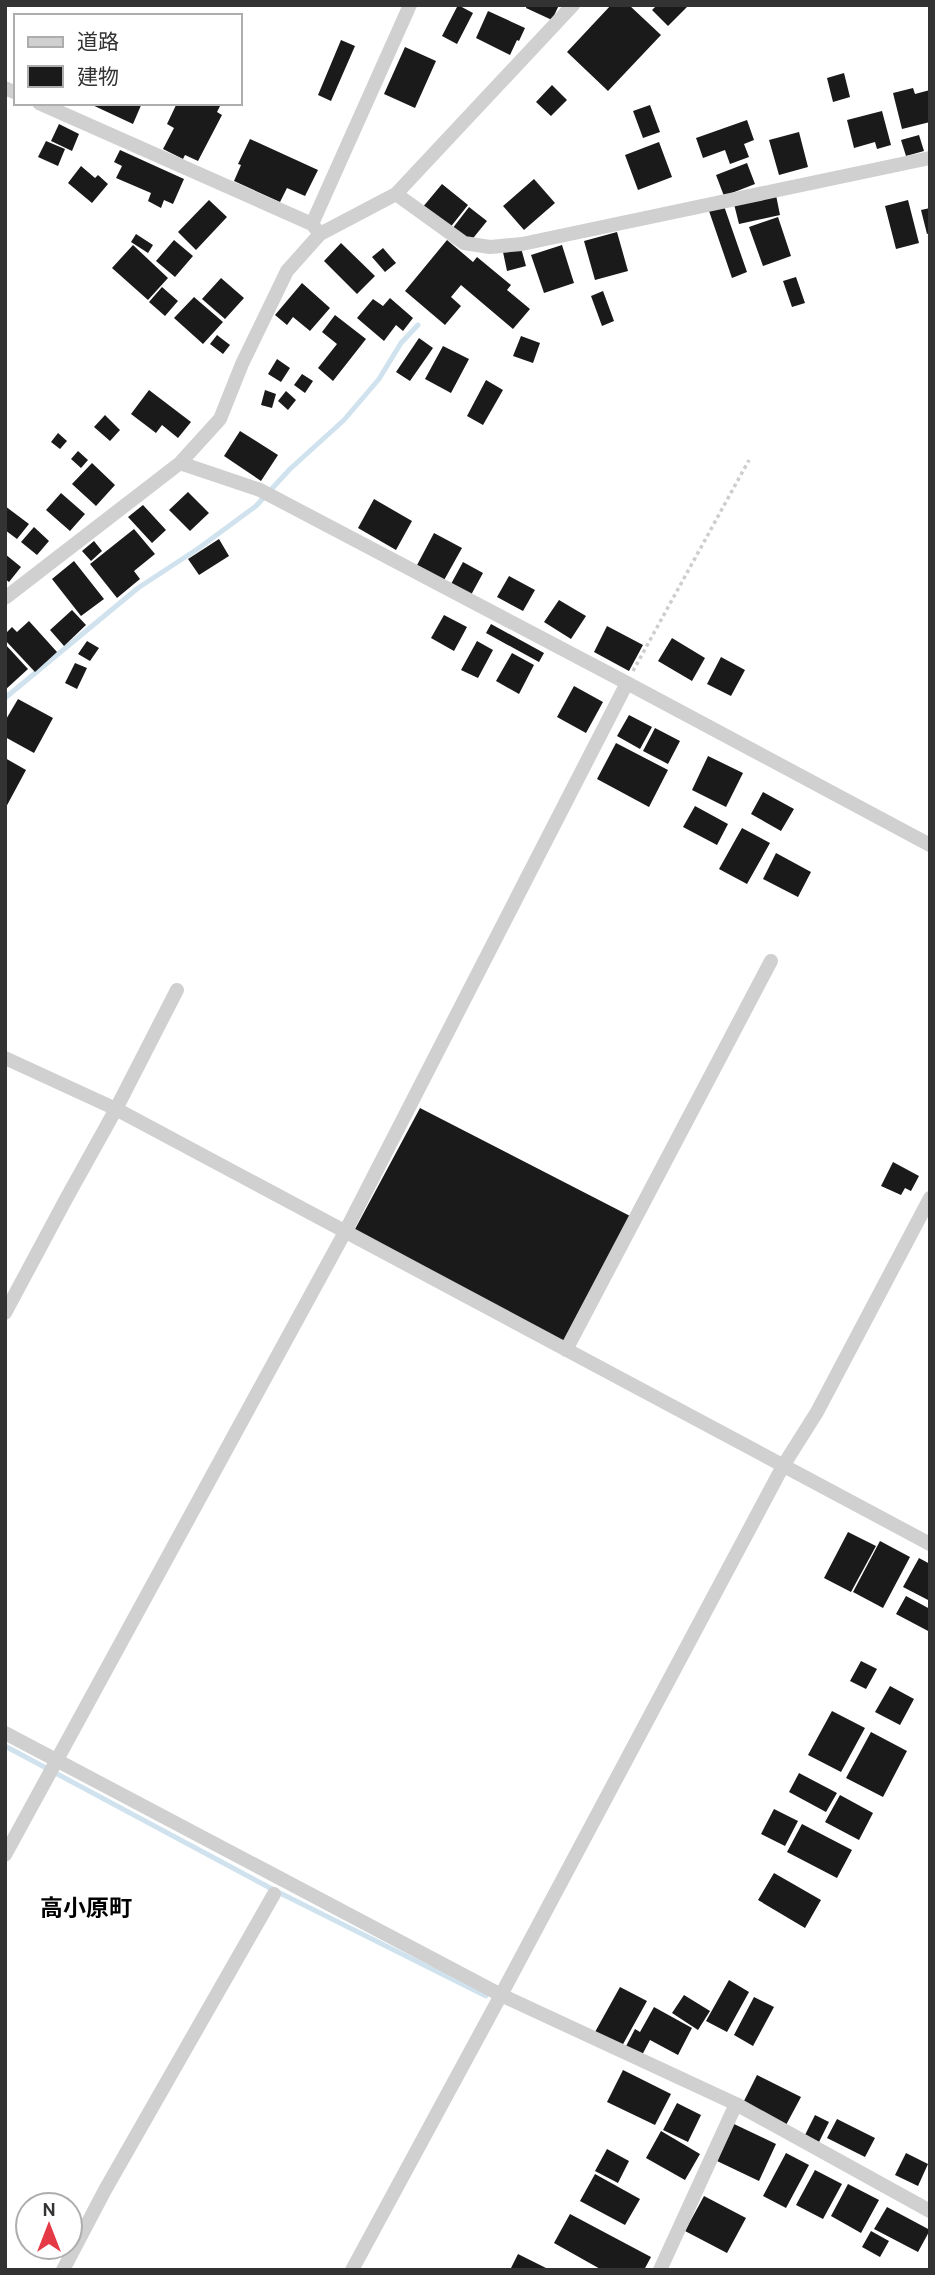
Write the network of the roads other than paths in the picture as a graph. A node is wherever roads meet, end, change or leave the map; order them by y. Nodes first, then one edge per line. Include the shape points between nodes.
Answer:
1 (410, 5) edge
2 (573, 5) edge
3 (43, 105) edge
4 (930, 158) edge
5 (396, 194) junction
6 (316, 229) junction
7 (180, 463) junction
8 (5, 598) edge
9 (626, 682) junction
10 (930, 845) edge
11 (771, 961) dead end
12 (177, 990) dead end
13 (5, 1058) edge
14 (116, 1110) junction
15 (930, 1198) edge
16 (345, 1231) junction
17 (5, 1313) edge
18 (566, 1350) junction
19 (783, 1466) junction
20 (930, 1545) edge
21 (5, 1733) edge
22 (57, 1760) junction
23 (5, 1855) edge
24 (274, 1894) dead end
25 (501, 1995) junction
26 (736, 2104) junction
27 (930, 2211) edge
28 (63, 2270) edge
29 (352, 2270) edge
30 (660, 2270) edge

1 - 6 street
2 - 5 street
3 - 6 street
4 - 5 street via 490,247 464,243
5 - 6 street
6 - 7 street via 287,271 220,419
7 - 8 street
7 - 9 street via 260,490
9 - 10 street
9 - 16 street
11 - 18 street
12 - 14 street
13 - 14 street
14 - 16 street
14 - 17 street
15 - 19 street via 817,1412
16 - 18 street
16 - 22 street
18 - 19 street
19 - 20 street
19 - 25 street
21 - 22 street
22 - 23 street
22 - 25 street
24 - 28 street
25 - 26 street
25 - 29 street
26 - 27 street
26 - 30 street

